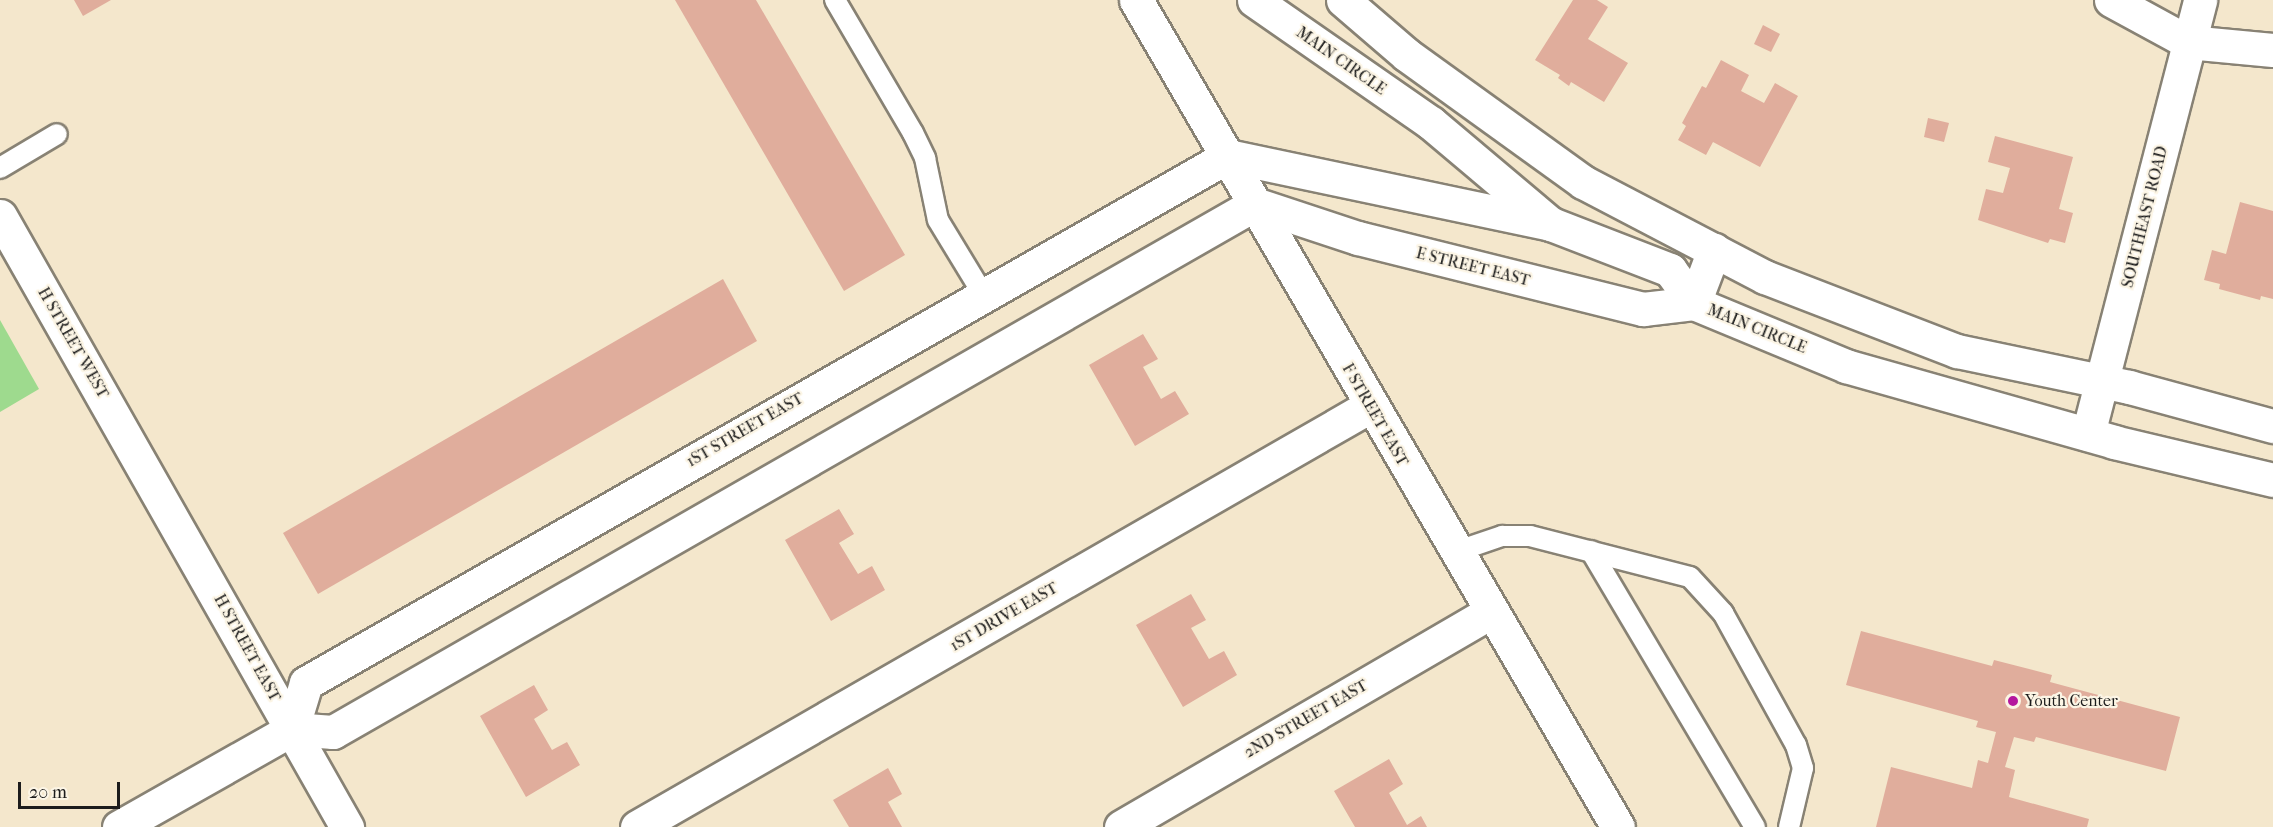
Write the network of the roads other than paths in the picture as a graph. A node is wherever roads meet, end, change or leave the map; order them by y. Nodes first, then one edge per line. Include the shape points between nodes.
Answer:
1 (835, 0) edge
2 (1136, 0) edge
3 (1254, 0) edge
4 (1343, 0) edge
5 (2111, 0) edge
6 (2200, 0) edge
7 (2188, 42) junction
8 (2273, 50) edge
9 (57, 134) dead end
10 (1227, 156) junction
11 (0, 168) edge
12 (1255, 204) junction
13 (0, 216) edge
14 (1551, 224) junction
15 (1714, 250) junction
16 (983, 294) junction
17 (1694, 303) junction
18 (2104, 382) junction
19 (1370, 406) junction
20 (2273, 426) edge
21 (2088, 434) junction
22 (147, 469) joint
23 (2273, 480) edge
24 (1591, 551) junction
25 (1455, 552) junction
26 (1490, 612) junction
27 (292, 729) junction
28 (1612, 825) edge
29 (119, 827) edge
30 (347, 827) edge
31 (638, 827) edge
32 (1121, 827) edge
33 (1755, 827) edge
34 (1789, 827) edge

1 - 16 lane via 913,133 925,158 938,220
2 - 10 street, F STREET EAST
3 - 14 street, MAIN CIRCLE via 1431,123
4 - 15 street via 1407,55 1583,182
5 - 7 street
6 - 7 street, SOUTHEAST ROAD
7 - 8 street
7 - 18 street, SOUTHEAST ROAD
9 - 11 lane
10 - 12 street, F STREET EAST
10 - 14 street
10 - 16 street, 1ST STREET EAST
12 - 17 street, E STREET EAST via 1358,238 1643,309
12 - 19 street, F STREET EAST
12 - 27 street via 333,732
13 - 22 street, H STREET WEST
14 - 17 street, MAIN CIRCLE via 1670,270
15 - 17 street
15 - 18 street via 1766,276 1957,351
16 - 27 street, 1ST STREET EAST via 306,683
17 - 21 street, MAIN CIRCLE via 1846,366
18 - 20 street
18 - 21 street, SOUTHEAST ROAD
19 - 25 street, F STREET EAST
19 - 31 street, 1ST DRIVE EAST
21 - 23 street, MAIN CIRCLE
22 - 27 street, H STREET EAST
24 - 25 lane via 1530,536 1502,536
24 - 33 lane
24 - 34 lane via 1690,577 1723,613 1796,746 1803,768
25 - 26 street, F STREET EAST
26 - 28 street, F STREET EAST
26 - 32 street, 2ND STREET EAST
27 - 29 street
27 - 30 street, H STREET EAST

